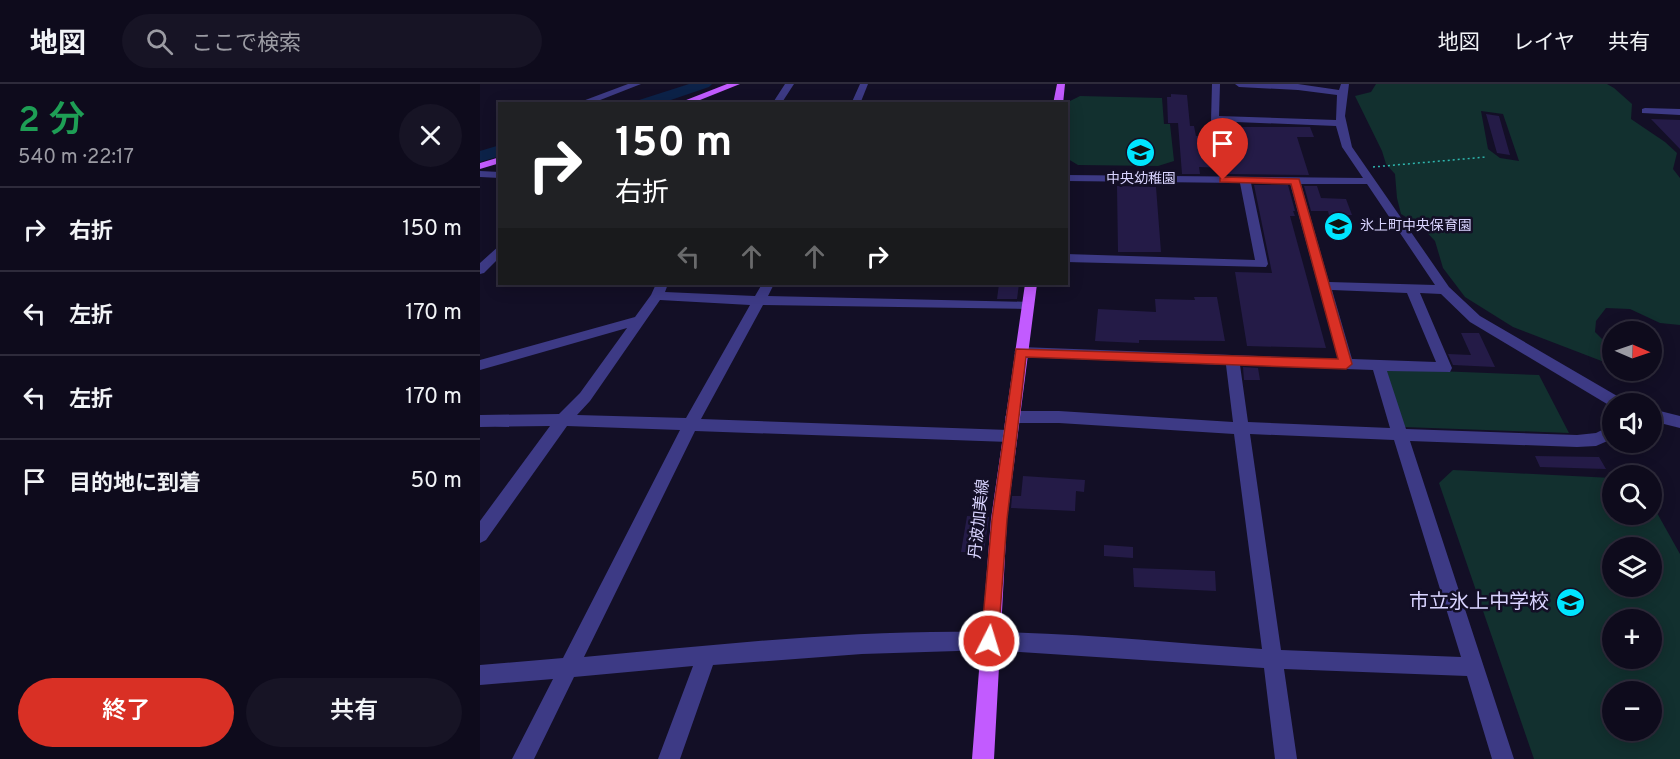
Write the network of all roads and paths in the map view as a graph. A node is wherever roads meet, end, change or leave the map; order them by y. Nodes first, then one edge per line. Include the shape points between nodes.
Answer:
1 (638, 84) edge
2 (736, 84) edge
3 (790, 84) edge
4 (864, 84) edge
5 (1061, 84) edge
6 (1216, 84) edge
7 (1239, 84) edge
8 (1344, 89) edge
9 (585, 102) dead end
10 (686, 102) edge
11 (777, 102) edge
12 (856, 102) edge
13 (1058, 102) edge
14 (1645, 111) dead end
15 (1680, 112) edge
16 (1341, 123) junction
17 (1486, 157) dead end
18 (498, 161) edge
19 (480, 166) edge
20 (1362, 168) junction
21 (480, 174) edge
22 (498, 175) edge
23 (1068, 178) edge
24 (1245, 181) junction
25 (1370, 181) junction
26 (1295, 182) junction
27 (498, 251) edge
28 (1068, 258) edge
29 (498, 266) edge
30 (482, 268) edge
31 (767, 285) edge
32 (1031, 285) edge
33 (1324, 286) junction
34 (1412, 289) junction
35 (659, 290) edge
36 (1444, 290) junction
37 (760, 299) junction
38 (1028, 305) junction
39 (640, 320) junction
40 (1021, 352) junction
41 (1232, 359) junction
42 (1346, 364) junction
43 (480, 365) edge
44 (1378, 365) junction
45 (1602, 394) edge
46 (1012, 417) junction
47 (1662, 418) edge
48 (563, 420) junction
49 (480, 422) edge
50 (1680, 422) edge
51 (691, 424) junction
52 (1241, 428) junction
53 (1400, 434) junction
54 (1009, 436) junction
55 (1602, 438) edge
56 (480, 535) edge
57 (989, 641) junction
58 (707, 654) junction
59 (1274, 659) junction
60 (1475, 667) junction
61 (568, 668) junction
62 (480, 675) edge
63 (523, 759) edge
64 (669, 759) edge
65 (983, 759) edge
66 (1286, 759) edge
67 (1503, 759) edge

1 - 9 street
2 - 10 main road
3 - 11 street
4 - 12 street
5 - 13 main road
6 - 16 street via 1214,118
7 - 8 street
8 - 16 street
14 - 15 street
16 - 20 street via 1347,147
17 - 20 path
18 - 19 main road
20 - 25 street
21 - 22 street
23 - 24 street
24 - 26 street
24 - 28 street via 1262,264
25 - 26 street
25 - 36 street
26 - 33 street
27 - 30 street
29 - 30 street
31 - 37 street
32 - 38 main road, 丹波加美線
33 - 34 street
33 - 42 street
34 - 36 street
34 - 44 street via 1445,368
35 - 37 street via 720,300
35 - 39 street
36 - 45 street via 1475,319
37 - 38 street
37 - 51 street
38 - 40 main road, 丹波加美線
39 - 43 street
39 - 48 street via 585,397
40 - 41 street
40 - 46 main road, 丹波加美線
41 - 42 street
41 - 52 street
42 - 44 street
44 - 53 street
46 - 52 street
46 - 54 main road, 丹波加美線
47 - 50 street
48 - 49 street
48 - 51 street
48 - 56 street
51 - 54 street
51 - 61 street
52 - 53 street
52 - 59 street
53 - 55 street via 1580,441
53 - 60 street
54 - 57 main road, 丹波加美線
57 - 58 street
57 - 59 street
57 - 65 main road, 丹波加美線
58 - 61 street
58 - 64 street
59 - 60 street
59 - 66 street
60 - 67 street
61 - 62 street
61 - 63 street

